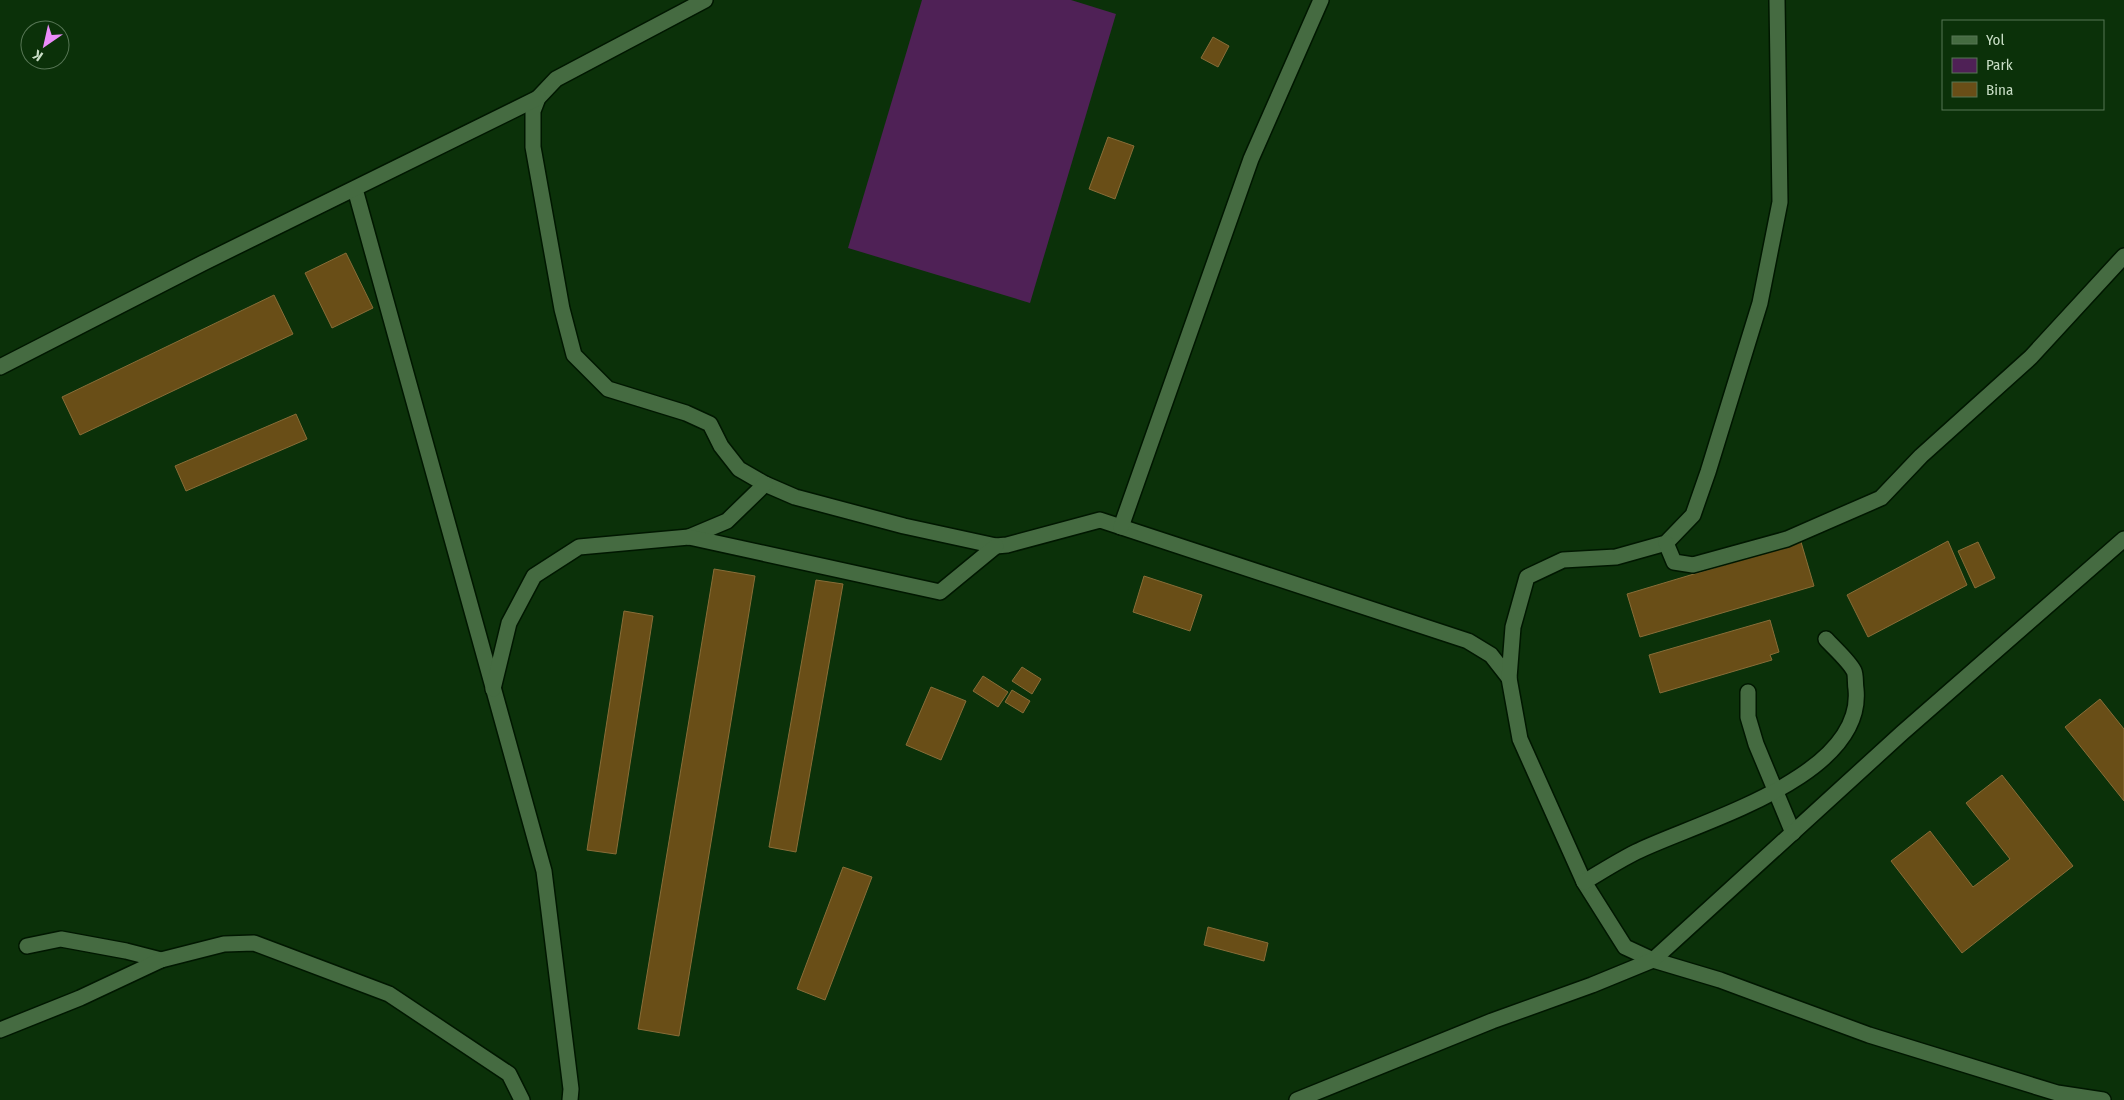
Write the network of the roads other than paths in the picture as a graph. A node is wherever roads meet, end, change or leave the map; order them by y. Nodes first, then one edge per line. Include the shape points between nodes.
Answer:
1 (705, 0) edge
2 (1321, 0) edge
3 (1777, 0) edge
4 (538, 98) junction
5 (355, 189) junction
6 (2124, 256) edge
7 (0, 367) edge
8 (765, 484) junction
9 (1121, 526) junction
10 (689, 537) junction
11 (2124, 539) edge
12 (1666, 543) junction
13 (996, 546) junction
14 (1826, 639) dead end
15 (1509, 678) junction
16 (492, 690) junction
17 (1748, 692) dead end
18 (1774, 792) junction
19 (1793, 833) junction
20 (1584, 882) junction
21 (27, 946) dead end
22 (161, 960) junction
23 (1653, 960) junction
24 (0, 1030) edge
25 (2057, 1097) edge
26 (522, 1100) edge
27 (570, 1100) edge
28 (1297, 1100) edge
29 (2103, 1100) edge

1 - 4 street via 556,79
2 - 9 street via 1251,159
3 - 12 street via 1780,202 1760,303 1693,515
4 - 5 street
4 - 8 street via 533,112 534,147 562,309 574,355 608,390 686,413 710,424 720,446 738,469
5 - 7 street
5 - 16 street
6 - 12 street via 2031,357 1921,456 1881,498 1788,539 1693,565 1674,562
8 - 10 street via 727,521
8 - 13 street via 795,497
9 - 13 street via 1100,520
9 - 15 street via 1468,640 1490,655
10 - 13 street via 940,592
10 - 16 street via 579,547 534,576 510,623
11 - 19 street
12 - 15 street via 1616,557 1563,560 1527,577 1513,627
14 - 18 street via 1854,671 1855,715 1827,755
15 - 20 street via 1520,739
16 - 27 street via 544,870
17 - 18 street via 1748,717
18 - 19 street
18 - 20 street via 1637,852
19 - 23 street
20 - 23 street via 1625,947
21 - 22 street via 61,939
22 - 24 street via 80,998
22 - 26 street via 224,944 254,943 390,994 509,1074
23 - 25 street via 1720,980 1869,1035
23 - 28 street
25 - 29 street

